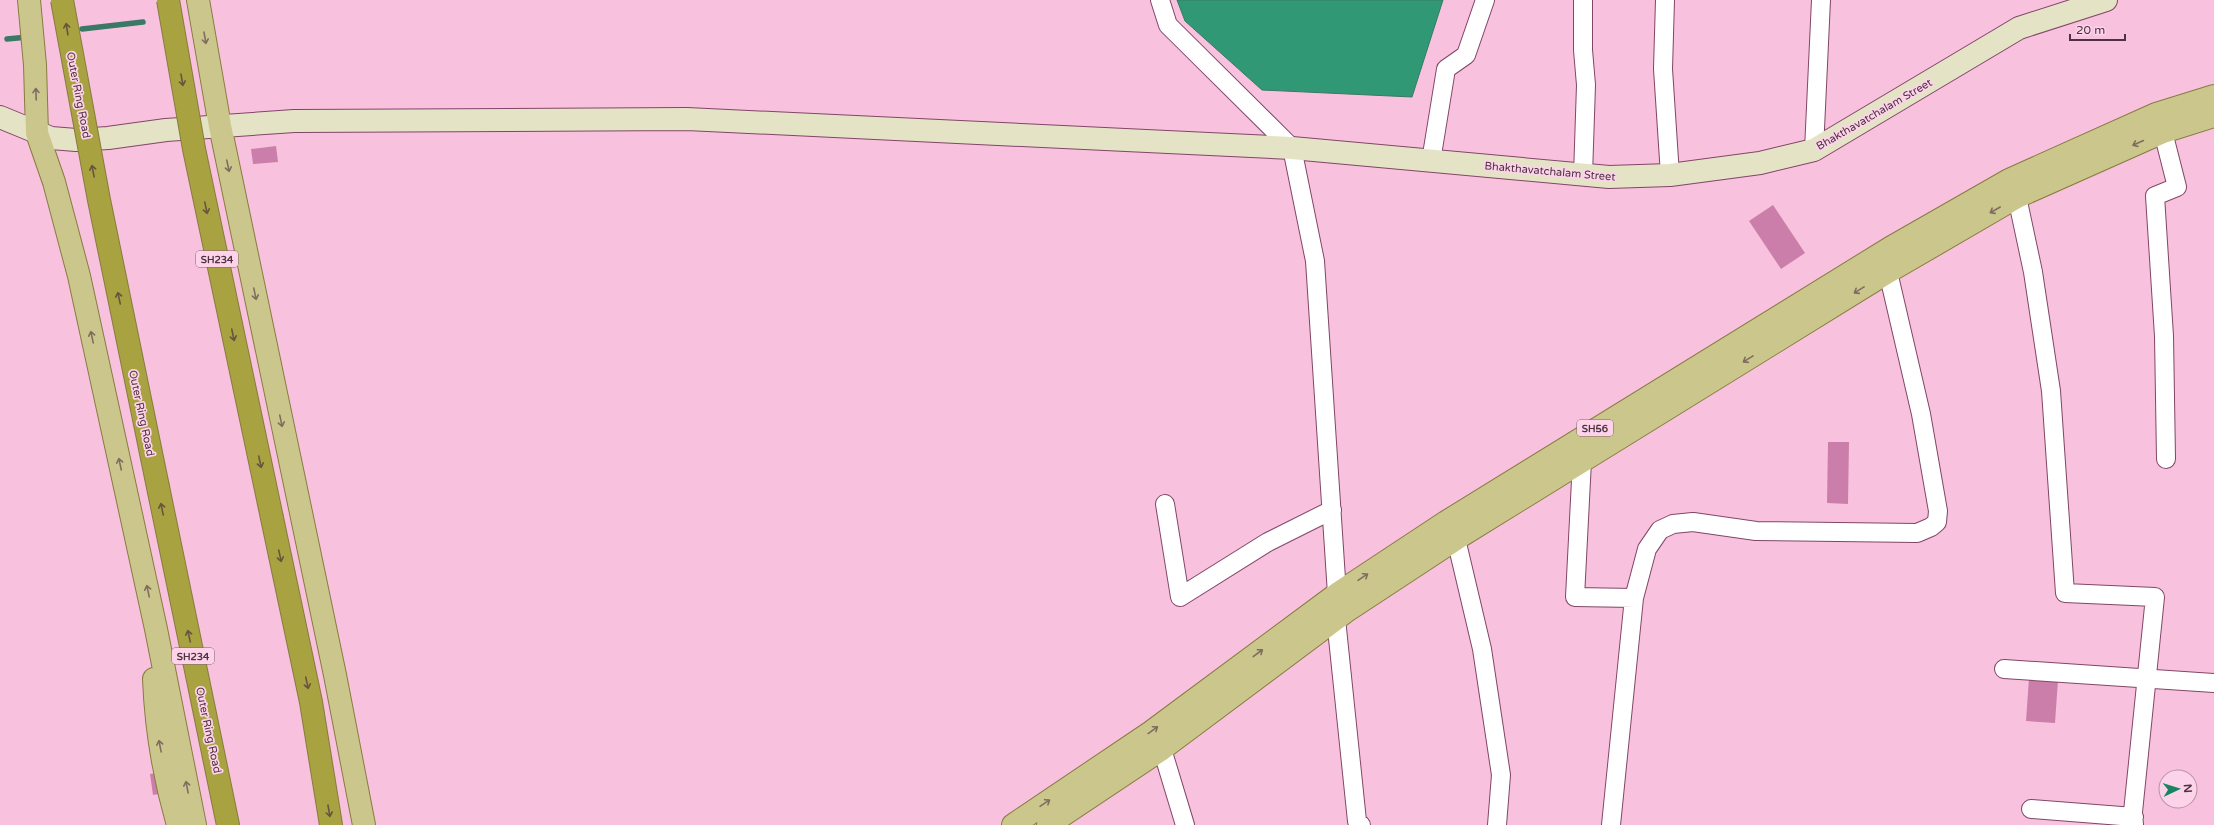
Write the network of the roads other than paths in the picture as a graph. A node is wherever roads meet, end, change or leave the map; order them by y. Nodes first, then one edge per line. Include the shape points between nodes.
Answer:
1 (29, 0) edge
2 (62, 0) edge
3 (168, 0) edge
4 (198, 0) edge
5 (1160, 0) edge
6 (1485, 0) edge
7 (1583, 0) edge
8 (1665, 0) edge
9 (1821, 0) edge
10 (2106, 0) edge
11 (2214, 96) edge
12 (2214, 116) edge
13 (0, 117) edge
14 (220, 126) junction
15 (2162, 132) junction
16 (37, 133) junction
17 (1292, 148) junction
18 (1814, 150) junction
19 (1431, 161) junction
20 (1583, 175) junction
21 (1670, 175) junction
22 (2018, 197) junction
23 (1888, 272) junction
24 (2166, 459) dead end
25 (1582, 461) junction
26 (1165, 504) dead end
27 (1332, 510) junction
28 (1451, 530) junction
29 (1337, 594) junction
30 (1634, 598) junction
31 (152, 612) junction
32 (1336, 619) junction
33 (2004, 668) dead end
34 (2147, 679) junction
35 (2214, 683) edge
36 (1162, 748) junction
37 (2031, 809) dead end
38 (2134, 821) edge
39 (178, 825) edge
40 (195, 825) edge
41 (228, 825) edge
42 (331, 825) edge
43 (364, 825) edge
44 (1013, 825) edge
45 (1048, 825) edge
46 (1185, 825) edge
47 (1361, 825) edge
48 (1497, 825) edge
49 (1611, 825) edge

16 -> 1 main road via 35,65
41 -> 2 highway, Outer Ring Road / SH234, bridge via 99,200
3 -> 42 highway, SH234, bridge via 194,149 311,702
4 -> 14 main road
5 - 17 street via 1168,25
6 - 19 street via 1466,55 1446,69
7 - 20 street via 1586,85
8 - 21 street via 1663,69
9 - 18 street
10 - 18 street, Bhakthavatchalam Street via 2020,28
11 - 28 main road, SH56 via 2156,114 2009,180 1890,248
12 - 15 main road, SH56
13 - 16 street, Bhakthavatchalam Street
14 - 16 street, Bhakthavatchalam Street via 76,140 51,138
14 - 17 street, Bhakthavatchalam Street via 294,121 687,119
14 -> 43 main road
15 -> 22 main road, SH56
15 - 24 street via 2177,187 2155,196 2164,336
31 -> 16 main road via 79,276 54,182
17 - 19 street, Bhakthavatchalam Street
17 - 27 street via 1315,261
18 - 21 street, Bhakthavatchalam Street via 1760,163
19 - 20 street, Bhakthavatchalam Street
20 - 21 street, Bhakthavatchalam Street via 1609,178
22 -> 23 main road, SH56
22 - 34 street via 2033,272 2051,391 2065,593 2155,597
23 -> 25 main road, SH56
23 - 30 street via 1921,414 1938,511 1937,522 1918,533 1756,531 1693,522 1673,524 1660,530 1647,549
25 - 28 main road, SH56
25 - 30 street via 1575,597
26 - 27 street via 1180,597 1268,542
27 - 29 street
29 -> 28 main road, SH56
28 - 32 main road, SH56
28 - 48 street via 1482,649 1501,775
44 -> 29 main road, SH56 via 1151,732
30 - 49 street
39 -> 31 main road via 158,736
40 -> 31 main road
32 - 36 main road, SH56
32 - 47 street via 1357,821
33 - 34 street
34 - 35 street
34 - 38 street
36 - 45 main road, SH56
36 - 46 street
37 - 38 street

